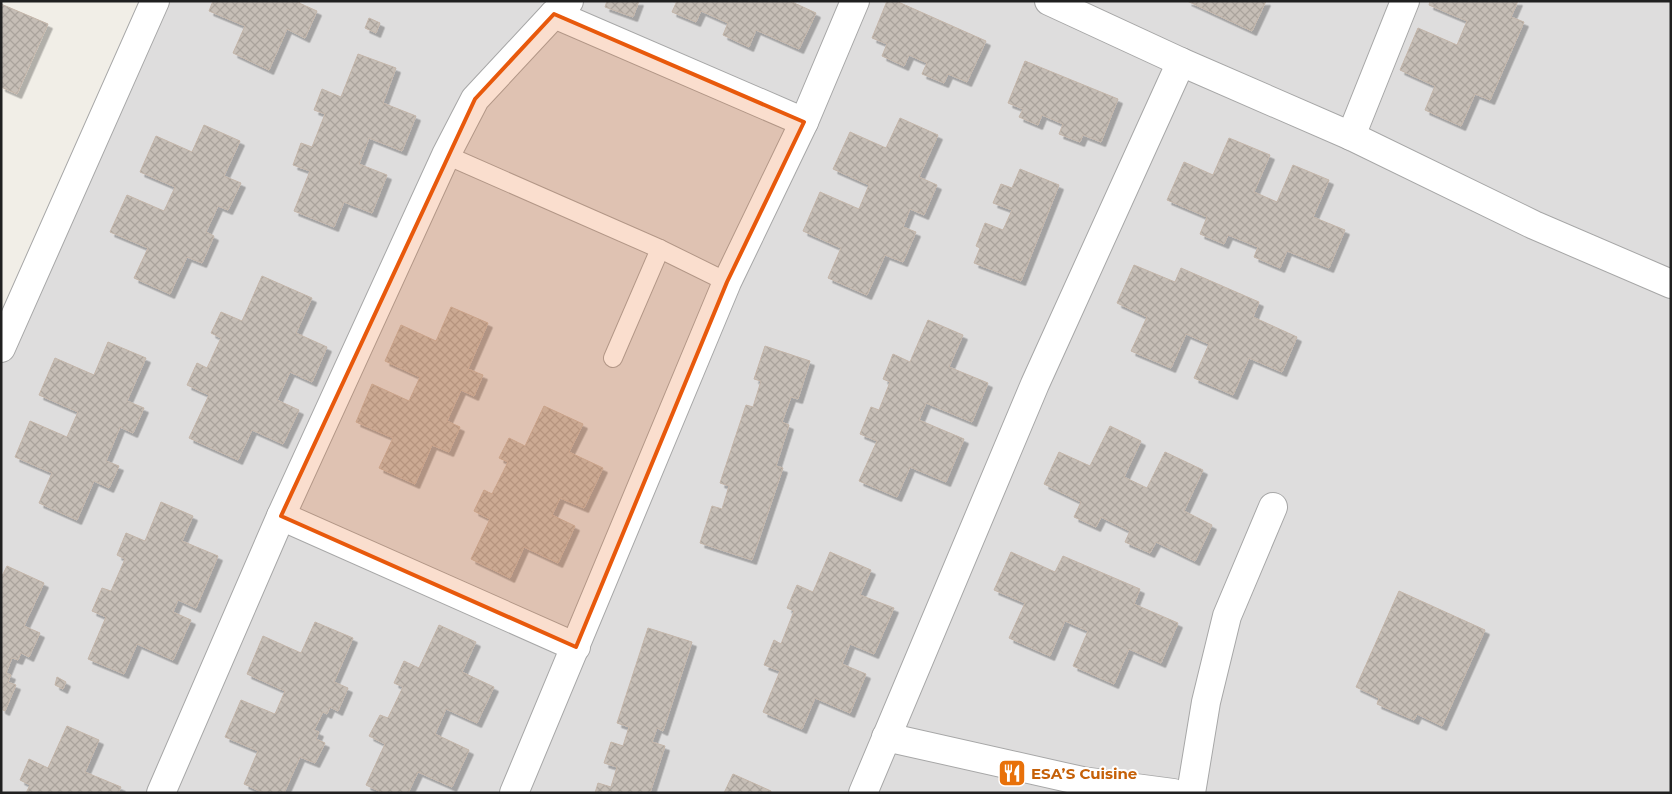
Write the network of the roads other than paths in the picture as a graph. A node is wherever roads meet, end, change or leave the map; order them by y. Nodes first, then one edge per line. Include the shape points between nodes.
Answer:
1 (155, 1) edge
2 (855, 1) edge
3 (1049, 1) edge
4 (1405, 1) edge
5 (562, 7) edge
6 (1180, 62) junction
7 (804, 122) junction
8 (1351, 136) junction
9 (446, 155) junction
10 (660, 249) junction
11 (727, 282) junction
12 (1671, 284) edge
13 (1, 348) edge
14 (613, 358) dead end
15 (1273, 506) dead end
16 (281, 516) junction
17 (576, 647) junction
18 (886, 737) junction
19 (161, 793) edge
20 (514, 793) edge
21 (863, 793) edge
22 (1173, 793) edge
23 (1191, 793) edge

1 - 13 street
2 - 7 street
3 - 6 street
4 - 8 street
5 - 7 street
5 - 9 street via 475,99
6 - 8 street
6 - 18 street via 1035,384
7 - 11 street
8 - 12 street via 1534,225
9 - 10 lane
9 - 16 street
10 - 11 lane
10 - 14 lane
11 - 17 street
15 - 23 street via 1227,616 1206,702
16 - 17 street
16 - 19 street
17 - 20 street
18 - 21 street
18 - 22 street via 1082,781

